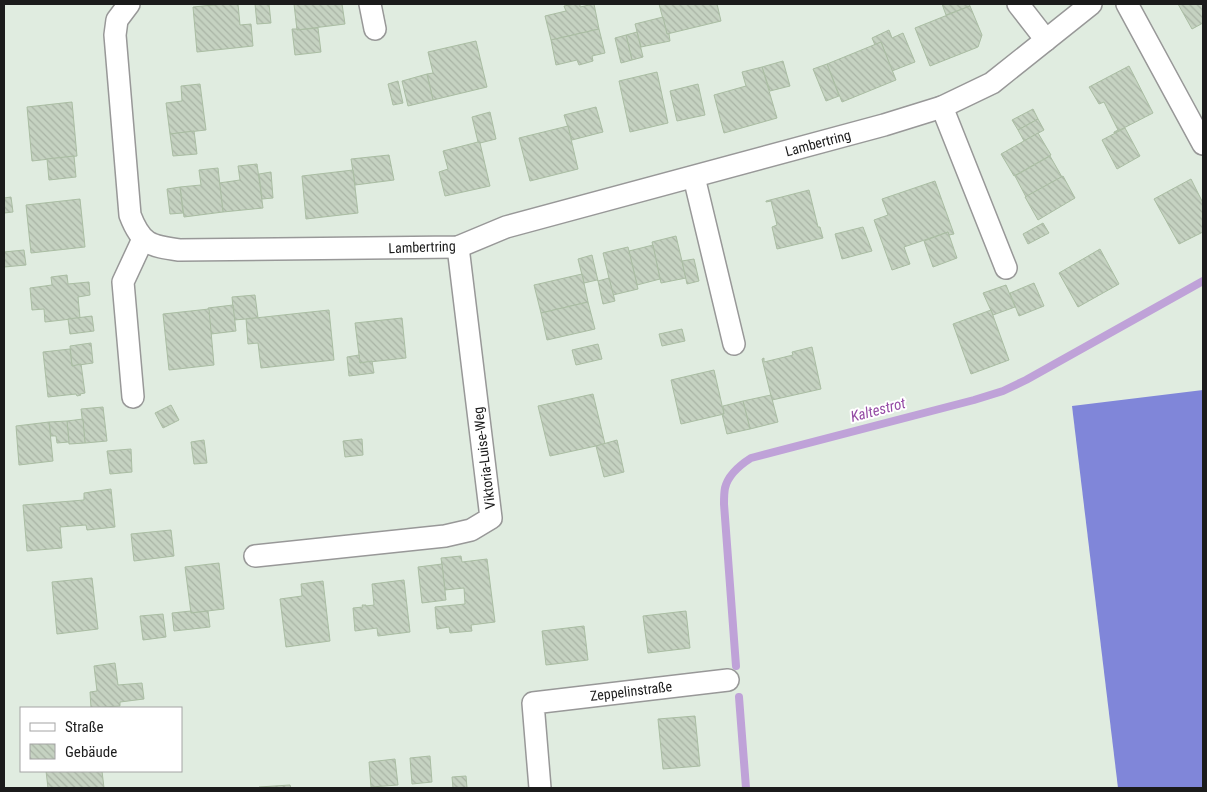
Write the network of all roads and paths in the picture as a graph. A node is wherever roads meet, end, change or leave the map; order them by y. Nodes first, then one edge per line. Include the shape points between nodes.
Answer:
1 (129, 4) edge
2 (370, 4) edge
3 (1018, 4) edge
4 (1091, 4) edge
5 (1127, 4) edge
6 (375, 29) dead end
7 (1046, 40) junction
8 (942, 106) junction
9 (1203, 144) edge
10 (694, 176) junction
11 (143, 239) junction
12 (458, 247) junction
13 (1006, 268) dead end
14 (734, 344) dead end
15 (133, 397) dead end
16 (255, 556) dead end
17 (728, 680) dead end
18 (540, 788) edge

1 - 11 street via 117,20 115,34 130,215
2 - 6 street
3 - 7 street
4 - 7 street, Lambertring
5 - 9 street
7 - 8 street, Lambertring via 992,83
8 - 10 street, Lambertring via 884,126
8 - 13 street
10 - 12 street, Lambertring via 506,228
10 - 14 street
11 - 12 street, Lambertring via 158,247 178,250
11 - 15 street via 124,282
12 - 16 street, Viktoria-Luise-Weg via 491,518 471,530 445,536
17 - 18 street, Zeppelinstraße via 533,703

